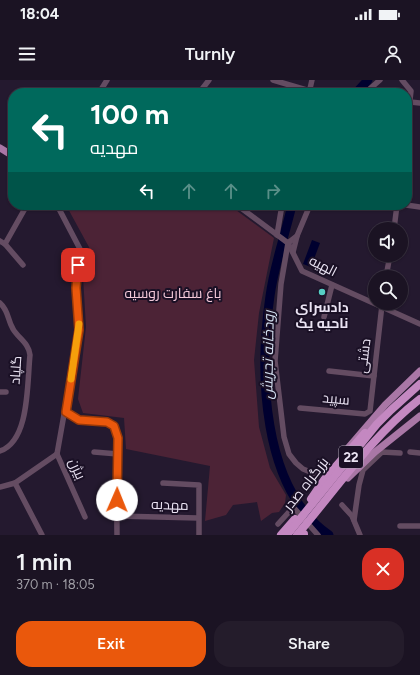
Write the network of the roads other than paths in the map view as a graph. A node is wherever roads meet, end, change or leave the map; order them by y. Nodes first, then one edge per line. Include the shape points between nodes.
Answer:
1 (209, 80) edge
2 (273, 80) edge
3 (380, 80) edge
4 (402, 80) edge
5 (203, 88) edge
6 (298, 88) edge
7 (371, 88) edge
8 (409, 88) edge
9 (24, 210) edge
10 (60, 210) edge
11 (244, 210) edge
12 (281, 210) edge
13 (308, 210) edge
14 (396, 210) edge
15 (395, 222) edge
16 (278, 235) junction
17 (297, 236) junction
18 (3, 243) edge
19 (288, 243) junction
20 (293, 252) junction
21 (23, 265) dead end
22 (332, 285) junction
23 (368, 299) edge
24 (0, 303) edge
25 (381, 310) edge
26 (392, 310) edge
27 (324, 317) dead end
28 (420, 324) edge
29 (329, 371) dead end
30 (420, 371) edge
31 (374, 376) junction
32 (420, 384) edge
33 (420, 400) edge
34 (300, 408) dead end
35 (370, 411) joint
36 (66, 412) junction
37 (420, 417) edge
38 (0, 451) edge
39 (94, 452) dead end
40 (410, 452) dead end
41 (420, 452) edge
42 (400, 453) dead end
43 (58, 454) junction
44 (118, 454) junction
45 (333, 469) junction
46 (318, 475) dead end
47 (348, 478) junction
48 (15, 483) junction
49 (163, 483) dead end
50 (0, 487) edge
51 (342, 505) dead end
52 (117, 516) junction
53 (85, 517) dead end
54 (198, 518) junction
55 (354, 520) junction
56 (278, 524) dead end
57 (400, 526) dead end
58 (420, 526) edge
59 (42, 535) edge
60 (117, 535) edge
61 (199, 535) edge
62 (281, 535) edge
63 (287, 535) edge
64 (302, 535) edge
65 (318, 535) edge
66 (360, 535) edge

1 - 5 street
2 - 6 street
3 - 7 street
4 - 8 street
9 - 18 street
10 - 36 street via 80,249 76,288 79,330
11 - 16 street, الهیه
12 - 16 street
13 - 17 street
14 - 15 street
16 - 19 street, الهیه
17 - 19 street
17 - 20 street
18 - 21 street
19 - 20 street, الهیه
19 - 46 street via 281,284 275,361 284,437 296,463
20 - 22 street, الهیه via 302,271
22 - 23 street, الهیه
22 - 27 street
24 - 38 street, گلپاد via 8,312 13,330 29,347 30,352 19,433 12,444
25 - 31 street, دشتی
26 - 28 street, الهیه
29 - 31 street
30 - 45 main road via 354,438
31 - 35 street, دشتی
32 - 45 highway, بزرگراه صدر via 388,408
32 - 63 highway, 22, bridge via 378,424
33 - 47 highway, بزرگراه صدر via 400,418
33 - 64 highway, 22, bridge via 398,416 368,448
34 - 35 street, سپید via 365,414
36 - 43 street
36 - 44 street via 79,420 107,422 114,426 118,438
37 - 47 main road
39 - 44 street
40 - 41 street
42 - 55 street via 382,452 364,470
43 - 48 street
43 - 53 street, بیژن
44 - 52 street
45 - 62 highway, بزرگراه صدر
47 - 64 highway, بزرگراه صدر
48 - 50 street
48 - 59 street
49 - 54 street via 199,485
51 - 55 street
52 - 54 street, مهدیه
52 - 60 street
54 - 61 street
55 - 66 street
56 - 65 street via 288,513 295,510
57 - 58 street

